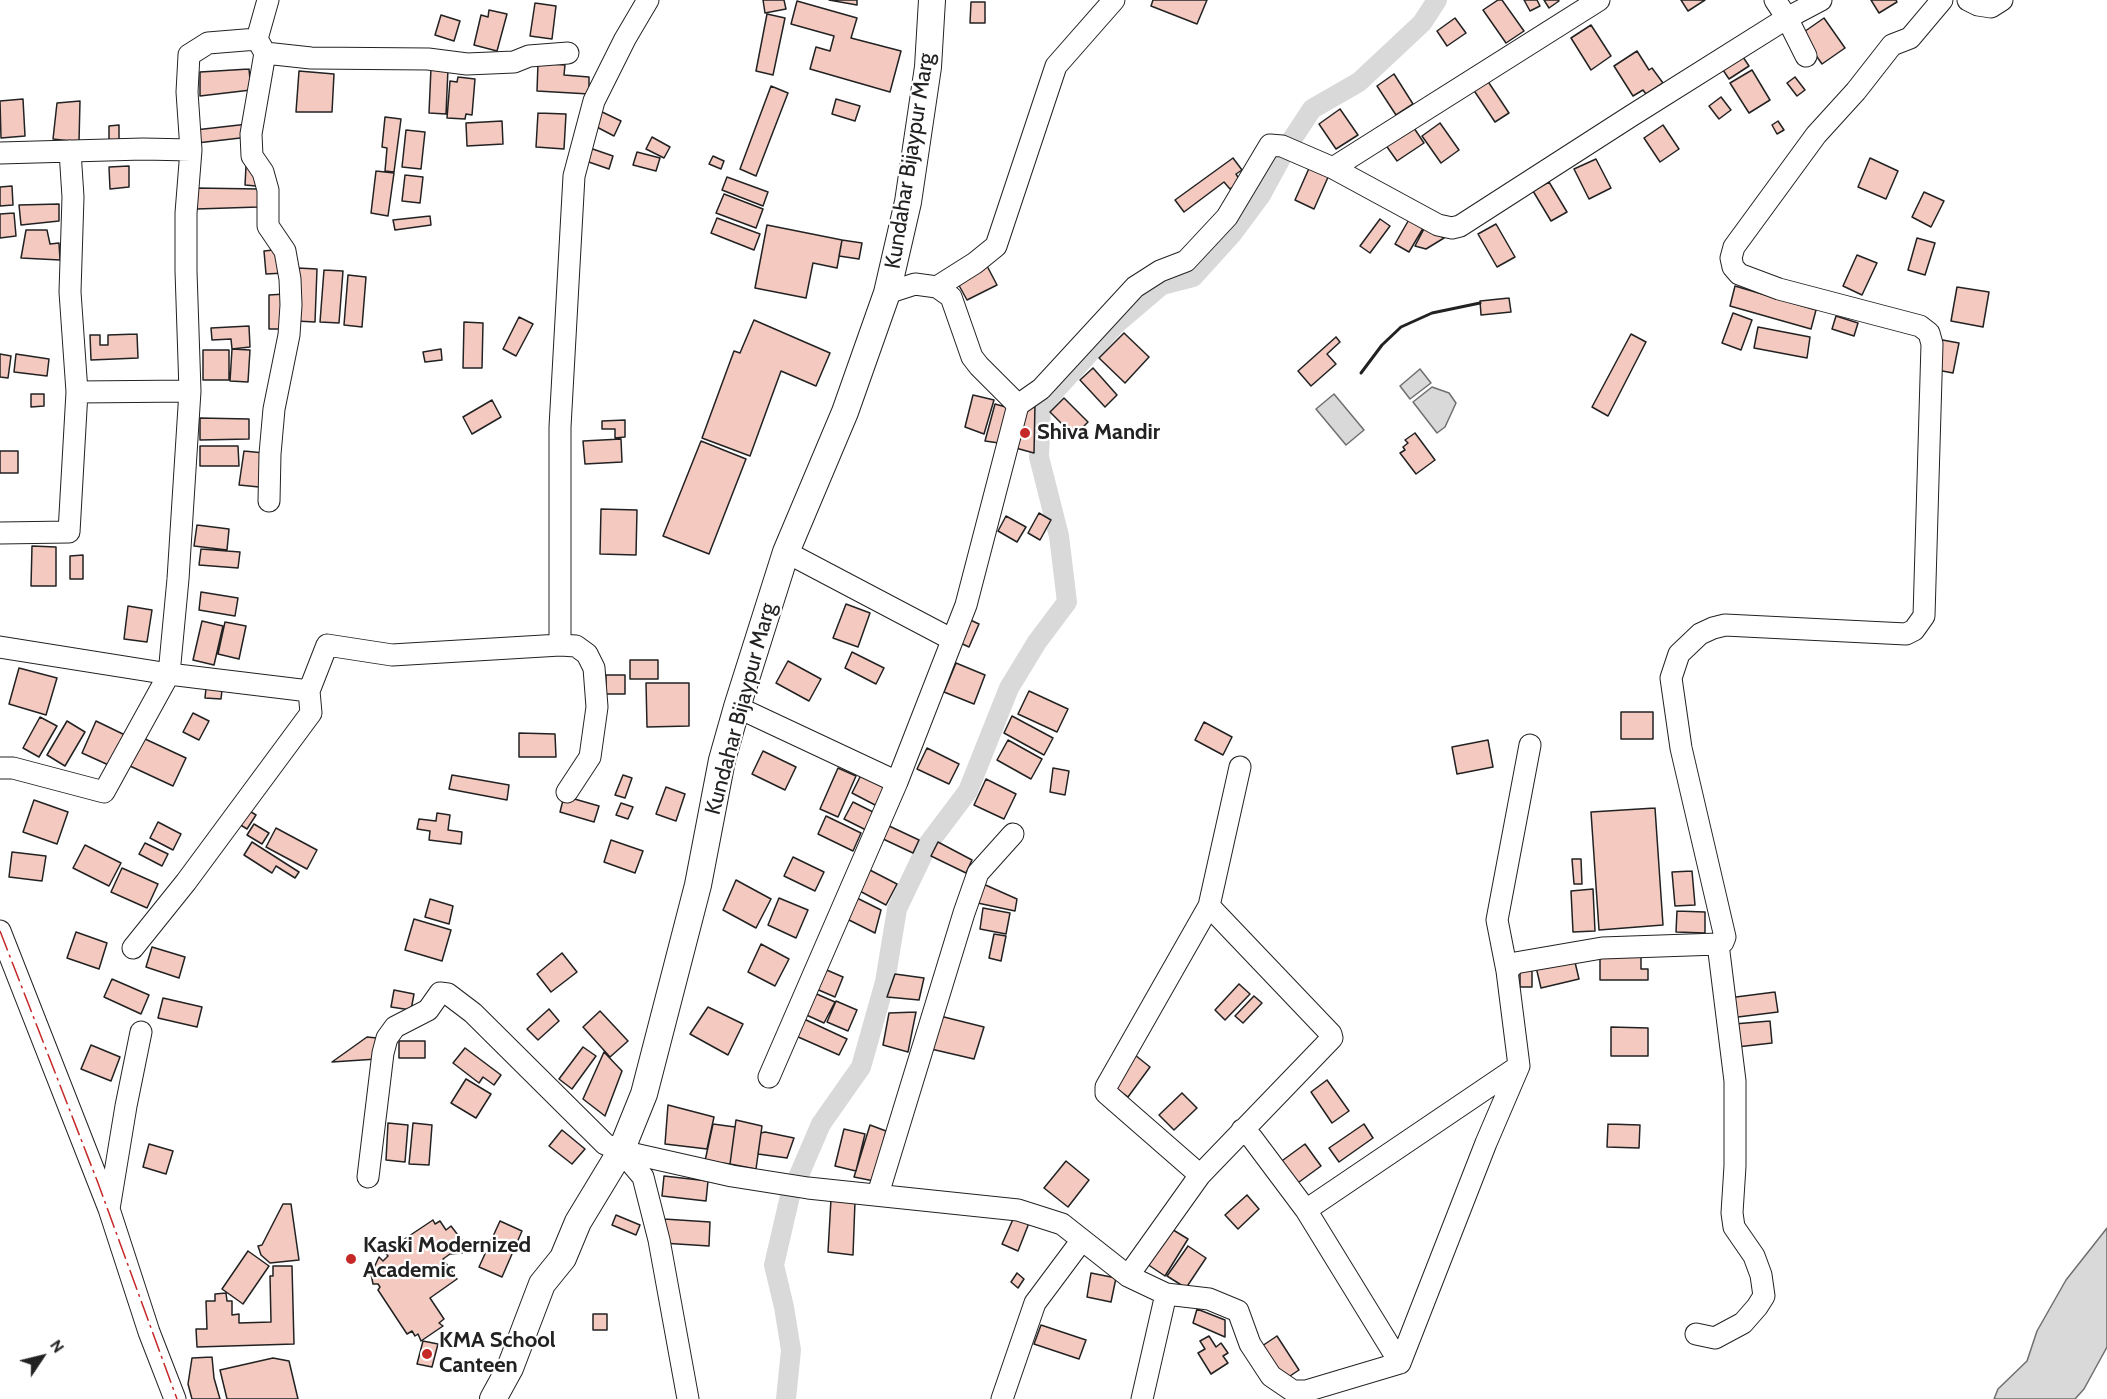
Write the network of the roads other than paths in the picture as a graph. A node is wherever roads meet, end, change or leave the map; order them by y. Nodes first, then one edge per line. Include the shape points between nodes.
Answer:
1 (268, 0) edge
2 (648, 0) edge
3 (932, 0) edge
4 (1114, 0) edge
5 (1599, 0) edge
6 (1775, 0) edge
7 (1821, 0) edge
8 (1942, 0) edge
9 (1968, 0) edge
10 (2002, 0) edge
11 (1787, 18) junction
12 (261, 46) junction
13 (568, 53) dead end
14 (1806, 56) dead end
15 (191, 150) junction
16 (69, 152) junction
17 (0, 153) edge
18 (1333, 168) junction
19 (937, 287) junction
20 (887, 293) junction
21 (190, 391) junction
22 (77, 392) junction
23 (1018, 405) junction
24 (269, 501) dead end
25 (0, 533) edge
26 (786, 552) junction
27 (951, 639) junction
28 (560, 645) junction
29 (0, 647) edge
30 (169, 674) junction
31 (309, 691) junction
32 (737, 707) junction
33 (1530, 745) dead end
34 (1240, 767) dead end
35 (0, 768) edge
36 (897, 782) junction
37 (567, 792) dead end
38 (1013, 834) dead end
39 (1209, 906) junction
40 (0, 931) edge
41 (1718, 944) junction
42 (133, 948) dead end
43 (1507, 971) junction
44 (141, 1032) dead end
45 (1519, 1066) junction
46 (769, 1077) dead end
47 (1242, 1130) junction
48 (621, 1151) junction
49 (1200, 1175) junction
50 (368, 1177) dead end
51 (878, 1194) junction
52 (109, 1209) junction
53 (1306, 1210) junction
54 (1082, 1240) junction
55 (1128, 1276) junction
56 (1166, 1294) junction
57 (1696, 1334) dead end
58 (1400, 1363) junction
59 (175, 1399) edge
60 (493, 1399) edge
61 (688, 1399) edge
62 (1002, 1399) edge
63 (1142, 1399) edge

1 - 12 street
2 - 28 street via 594,101 574,176 560,427
3 - 20 main road, Kundahar Bijaypur Marg via 928,67 908,202
4 - 19 street via 1056,66 996,246
5 - 18 street
6 - 11 street
7 - 11 street
8 - 41 street via 1910,38 1892,45 1816,135 1734,247 1731,258 1739,274 1779,289 1920,326 1929,333 1932,344 1924,616 1920,623 1906,634 1892,635 1725,625 1700,634 1679,654 1671,678 1681,748 1725,937
9 - 10 street via 1991,7
11 - 14 street
11 - 18 street via 1460,226 1438,225
12 - 13 street via 311,58 428,59 467,64 514,62 529,56
12 - 15 street via 208,43 189,55
12 - 24 street via 252,156 263,172 268,190 268,226 285,251 291,304 274,409
15 - 16 street
15 - 21 street via 186,213
16 - 17 street
16 - 22 street via 73,197 70,292
18 - 23 street via 1270,145 1227,217 1186,261 1135,287 1041,389
19 - 20 street via 915,284
19 - 23 street via 951,297 972,357
20 - 26 main road, Kundahar Bijaypur Marg via 845,412
21 - 22 street
21 - 30 street
22 - 25 street via 69,532
23 - 27 street via 966,605
26 - 27 street
26 - 32 main road, Kundahar Bijaypur Marg
27 - 36 street
28 - 31 street via 392,655 327,645
28 - 37 street via 576,645 586,654 594,668 597,707 590,757
29 - 30 street
30 - 31 street
30 - 35 street via 104,792
31 - 42 street via 311,713
32 - 36 street
32 - 48 main road, Kundahar Bijaypur Marg via 674,983 644,1094
33 - 43 street via 1497,920
34 - 39 street
36 - 46 street
38 - 51 street via 978,873
39 - 47 street via 1332,1038
39 - 49 street via 1106,1087 1106,1093
40 - 52 street
41 - 43 street via 1602,948 1515,963
41 - 57 street via 1735,1081 1733,1220 1754,1256 1764,1296 1743,1323 1715,1338
43 - 45 street
44 - 52 street
45 - 53 street
45 - 58 street
47 - 49 street
47 - 53 street
48 - 50 street via 605,1144 473,1013 448,994 440,993 428,1010 395,1028 387,1038
48 - 51 street via 732,1176
48 - 60 main road, Kundahar Bijaypur Marg via 579,1222 563,1258 542,1284 510,1368
48 - 61 street via 644,1176
49 - 55 street
51 - 54 street via 1018,1210 1062,1224
52 - 59 street
53 - 58 street
54 - 55 street
54 - 62 street via 1035,1304
55 - 56 street
56 - 58 street via 1209,1299 1238,1311 1250,1344 1271,1376 1293,1391 1306,1391
56 - 63 street

